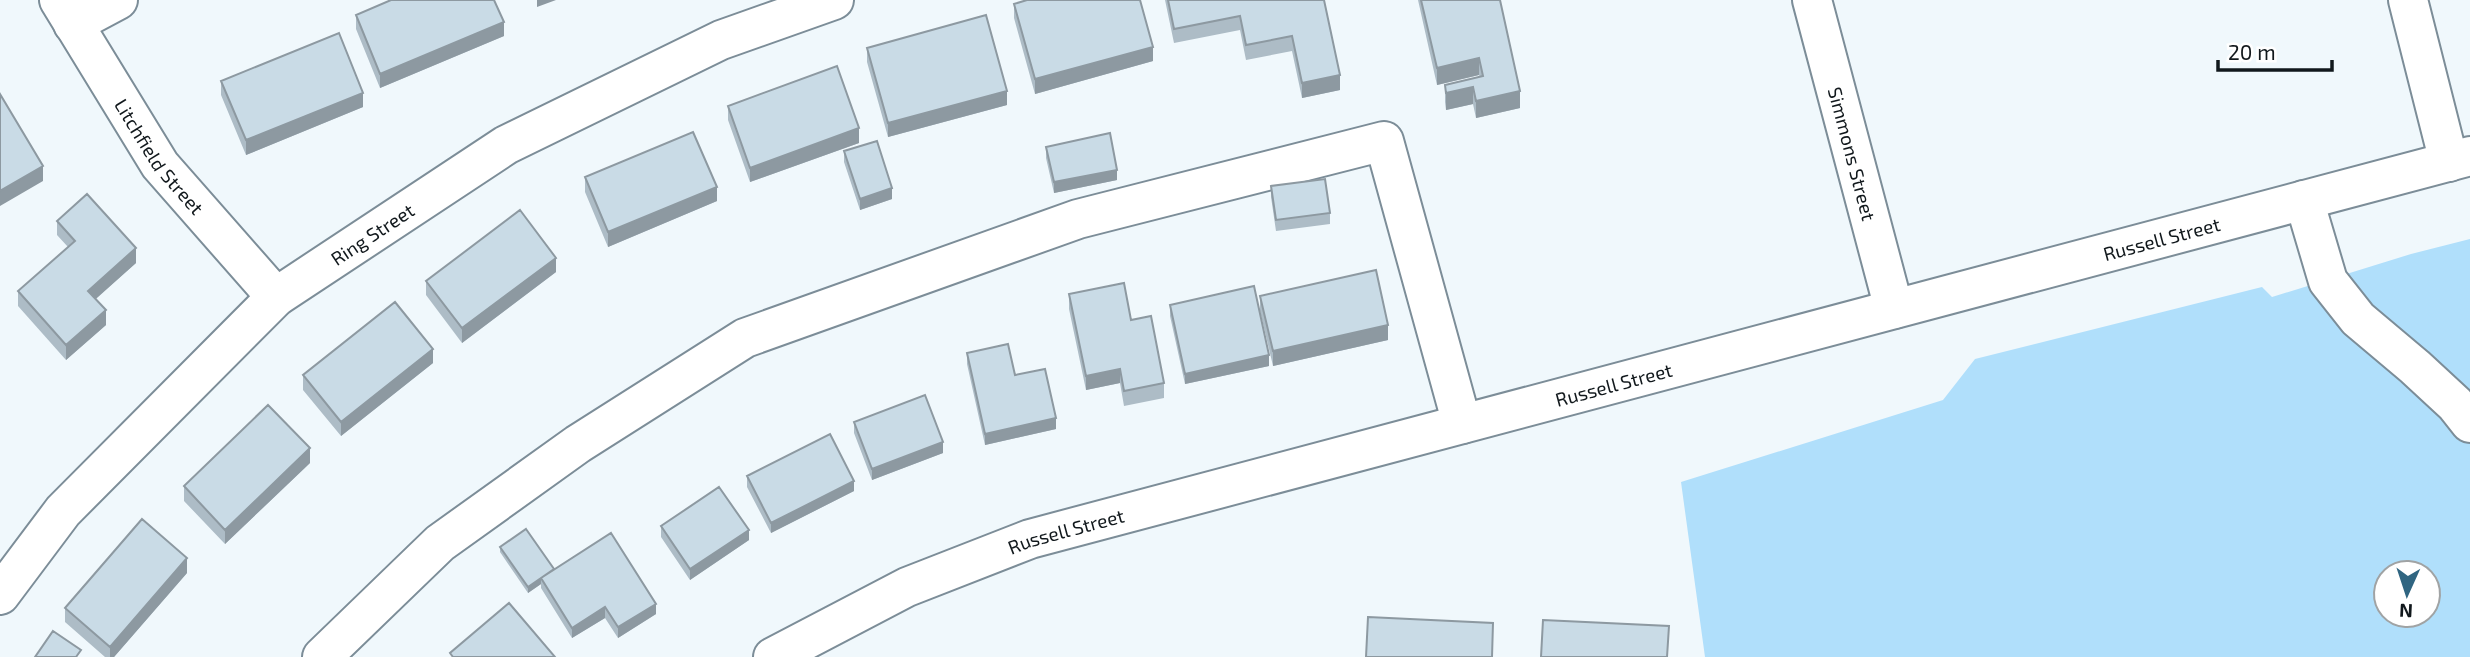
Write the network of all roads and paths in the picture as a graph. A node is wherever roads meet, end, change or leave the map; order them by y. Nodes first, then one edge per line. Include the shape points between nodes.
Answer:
1 (118, 0) edge
2 (834, 0) edge
3 (1812, 0) edge
4 (2408, 0) edge
5 (66, 12) edge
6 (2460, 159) edge
7 (2304, 200) junction
8 (276, 297) junction
9 (1894, 309) junction
10 (2470, 423) edge
11 (1462, 424) junction
12 (0, 595) edge
13 (322, 657) edge
14 (773, 657) edge

1 - 5 street
2 - 8 street, Ring Street via 721,40 506,145
3 - 9 street, Simmons Street
4 - 6 street
5 - 8 street, Litchfield Street via 160,165
6 - 7 street, Russell Street
7 - 9 street, Russell Street
7 - 10 street via 2328,281 2358,319 2455,404
8 - 12 street, Ring Street via 63,511
9 - 11 street, Russell Street
11 - 13 street via 1384,141 1078,219 745,338 578,444 440,543
11 - 14 street, Russell Street via 1030,539 907,587

